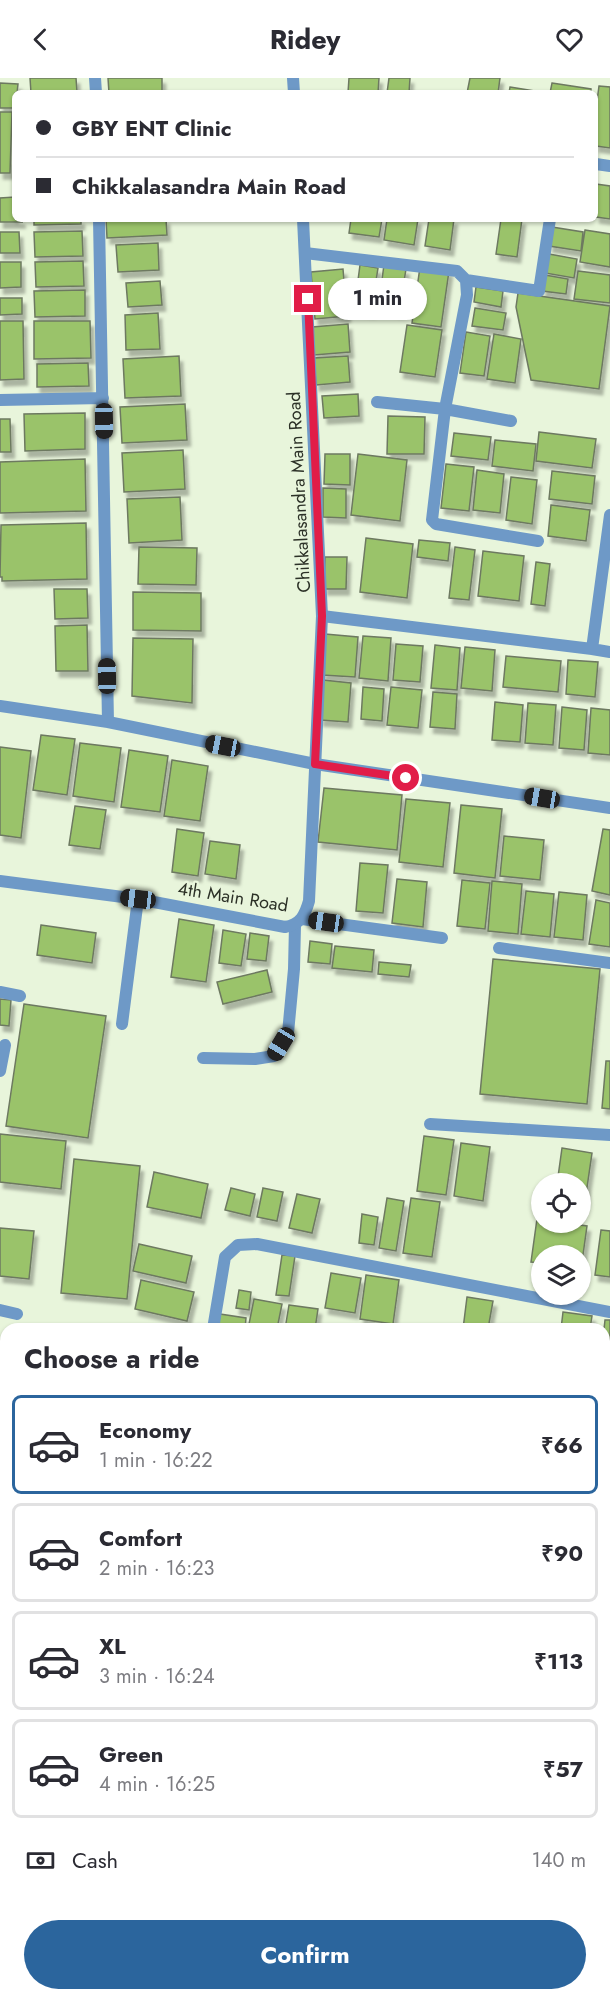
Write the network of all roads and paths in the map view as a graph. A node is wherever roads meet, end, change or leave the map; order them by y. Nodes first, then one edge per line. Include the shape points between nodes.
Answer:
1 (99, 222) edge
2 (303, 222) edge
3 (550, 222) edge
4 (306, 253) junction
5 (465, 280) junction
6 (103, 398) junction
7 (0, 400) edge
8 (377, 402) dead end
9 (445, 409) junction
10 (511, 421) dead end
11 (610, 515) edge
12 (538, 541) dead end
13 (322, 616) junction
14 (592, 649) junction
15 (610, 652) edge
16 (0, 706) edge
17 (108, 722) junction
18 (315, 764) junction
19 (610, 808) edge
20 (0, 881) edge
21 (138, 899) junction
22 (299, 922) junction
23 (442, 938) dead end
24 (499, 948) dead end
25 (610, 963) edge
26 (0, 992) edge
27 (20, 996) dead end
28 (122, 1024) dead end
29 (5, 1045) dead end
30 (203, 1058) dead end
31 (0, 1071) edge
32 (430, 1124) dead end
33 (610, 1135) edge
34 (0, 1310) edge
35 (610, 1312) edge
36 (17, 1314) dead end
37 (214, 1323) edge

1 - 6 street
2 - 4 street, Chikkalasandra Main Road
3 - 5 street via 539,291
4 - 5 street via 457,271
4 - 13 street, Chikkalasandra Main Road
5 - 9 street via 467,294
6 - 7 street
6 - 17 street
8 - 9 street
9 - 10 street
9 - 12 street via 434,522
11 - 14 street
13 - 14 street
13 - 18 street, Chikkalasandra Main Road
14 - 15 street
16 - 17 street
17 - 18 street
18 - 19 street
18 - 22 street, 4th Main Road via 309,901
20 - 21 street, 4th Main Road
21 - 22 street, 4th Main Road via 275,926
21 - 28 street
22 - 23 street
22 - 30 street via 288,1033 274,1056
24 - 25 street
26 - 27 street
29 - 31 street
32 - 33 street
34 - 36 street
35 - 37 street via 257,1244 237,1245 225,1257

